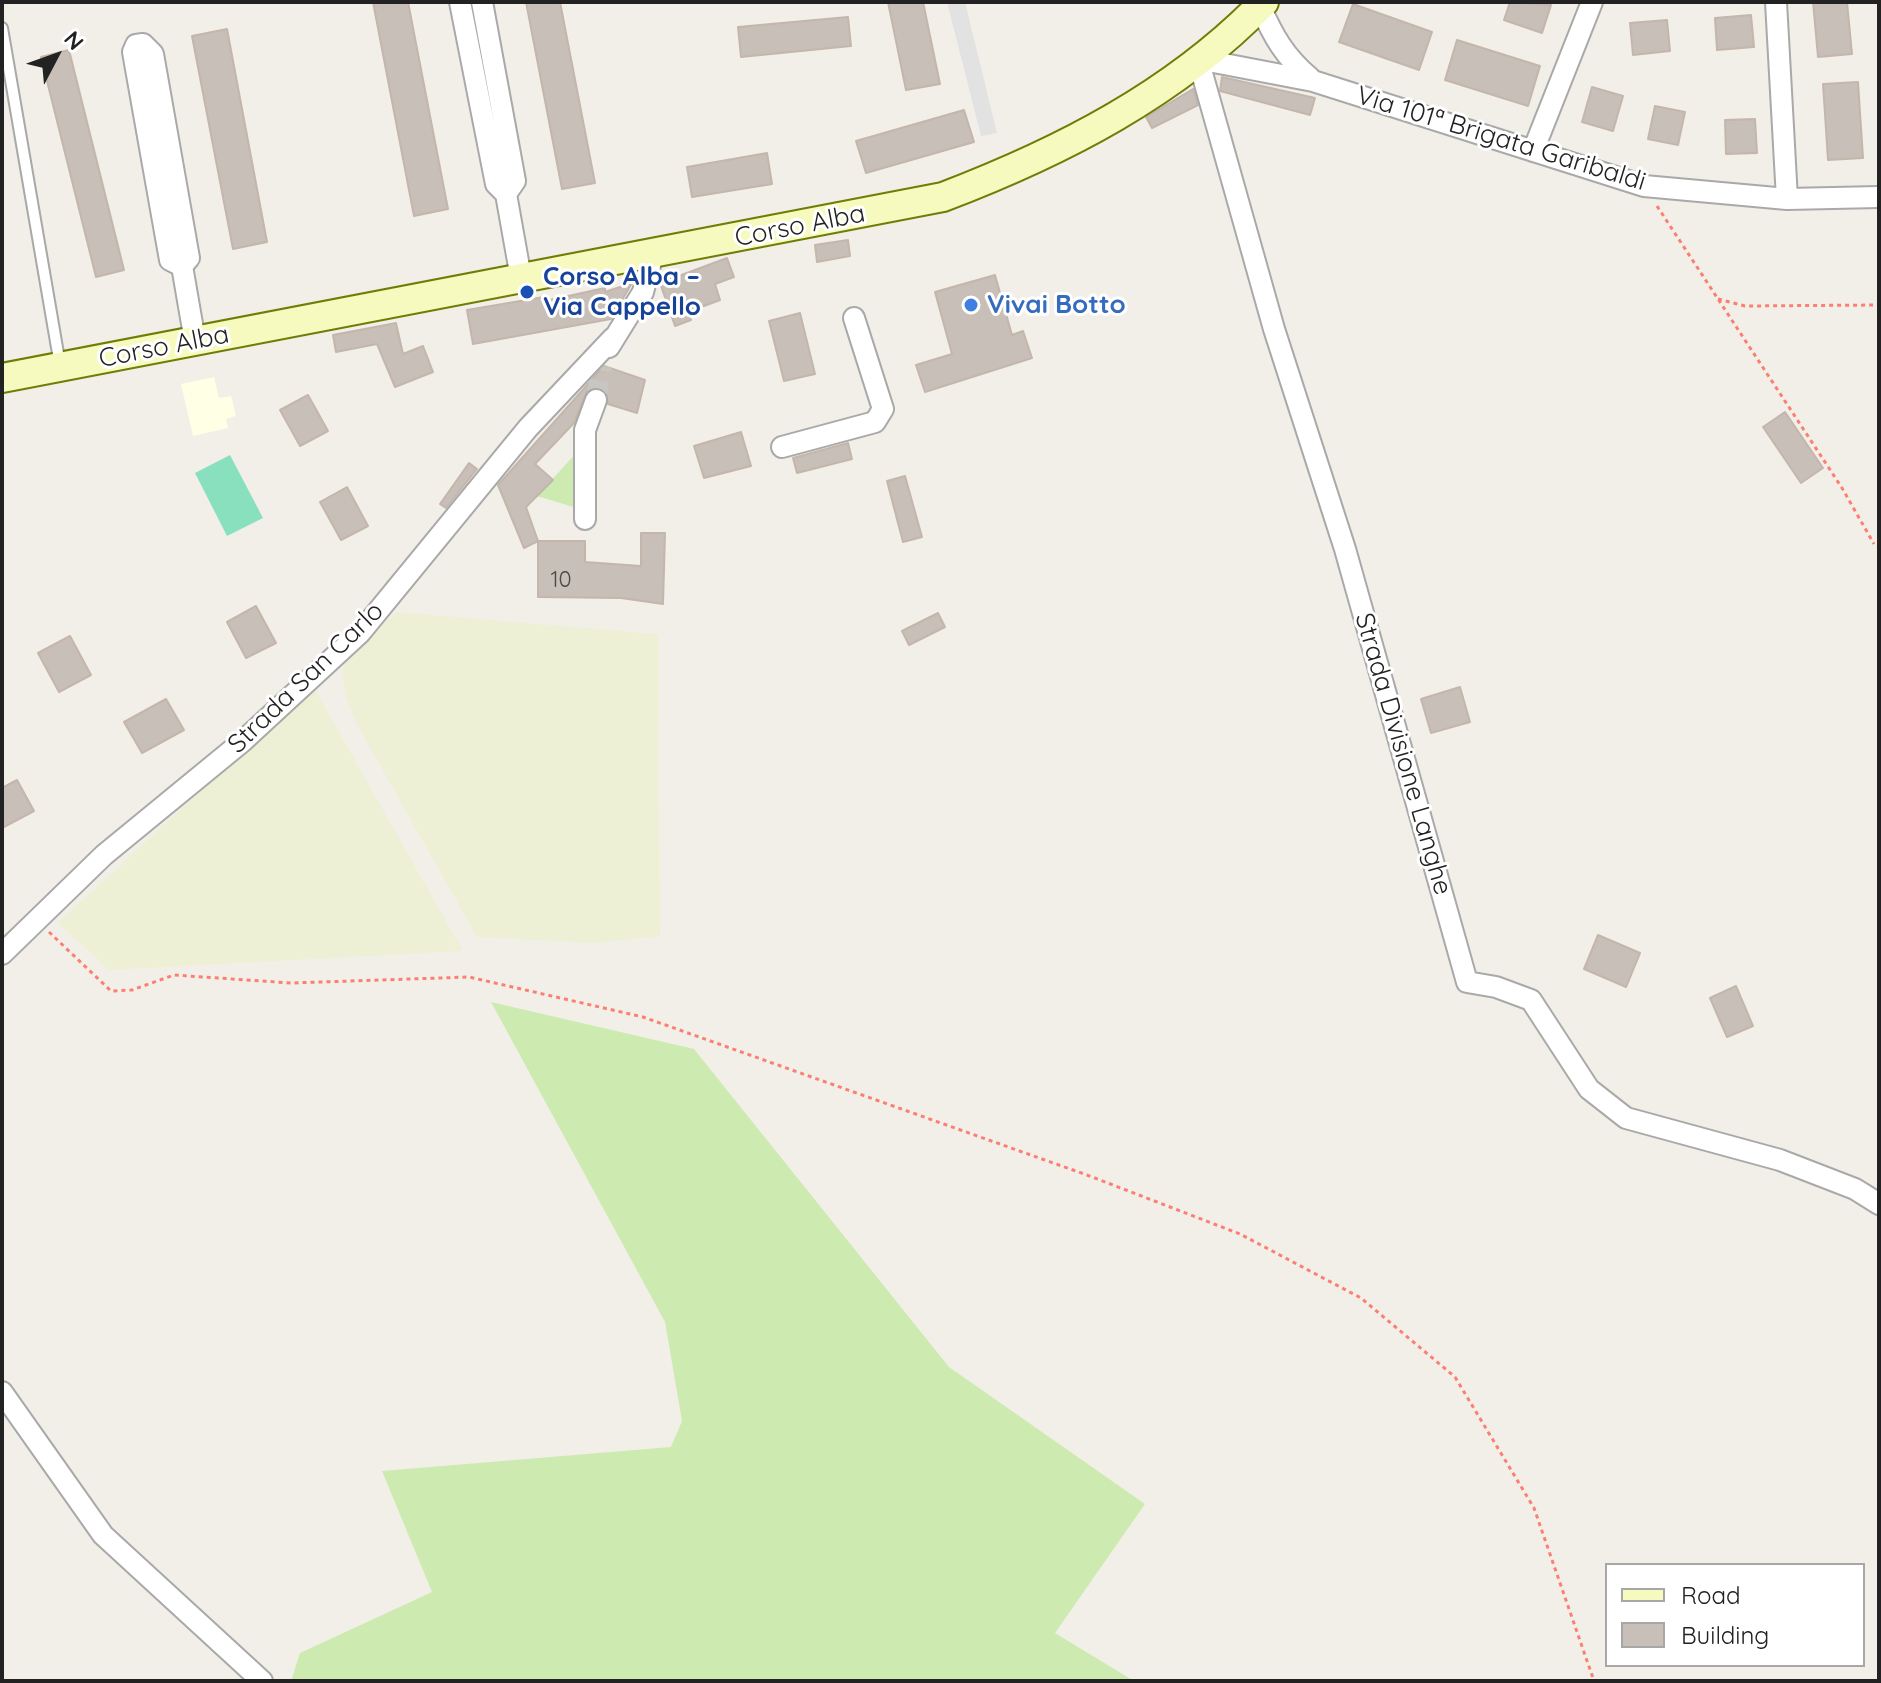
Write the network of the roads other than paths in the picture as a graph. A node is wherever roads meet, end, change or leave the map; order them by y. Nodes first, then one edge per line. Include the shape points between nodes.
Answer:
1 (460, 2) edge
2 (482, 2) edge
3 (1592, 2) edge
4 (1776, 2) edge
5 (1262, 4) edge
6 (2, 28) edge
7 (1198, 59) junction
8 (1313, 81) junction
9 (1533, 151) junction
10 (506, 194) junction
11 (1879, 197) edge
12 (1787, 199) junction
13 (653, 254) junction
14 (182, 266) junction
15 (521, 278) junction
16 (854, 318) dead end
17 (613, 338) junction
18 (195, 341) junction
19 (602, 366) tunnel mouth
20 (60, 367) junction
21 (2, 378) edge
22 (596, 400) tunnel mouth
23 (782, 447) dead end
24 (585, 519) dead end
25 (2, 954) edge
26 (1879, 1204) edge
27 (2, 1392) edge
28 (262, 1681) edge

1 - 10 street via 496,184
2 - 10 street via 515,181
3 - 9 street
4 - 12 street
5 - 7 street, Corso Alba
5 - 8 street, Via 101ª Brigata Garibaldi via 1274,40
6 - 20 lane
7 - 8 street, Via 101ª Brigata Garibaldi
7 - 13 street, Corso Alba via 1114,119 1062,148 943,197
7 - 26 street, Strada Divisione Langhe via 1274,329 1345,549 1467,982 1531,1000 1589,1089 1626,1118 1780,1160
8 - 9 street, Via 101ª Brigata Garibaldi
9 - 12 street, Via 101ª Brigata Garibaldi via 1644,186
10 - 15 street
11 - 12 street, Via 101ª Brigata Garibaldi
13 - 15 street, Corso Alba
13 - 17 street, Strada San Carlo via 643,292
14 - 14 street via 189,258 153,54 143,44 136,45 133,52 170,260
14 - 18 street
15 - 18 street, Corso Alba
16 - 23 street via 881,416
17 - 19 street, Strada San Carlo
17 - 25 street, Strada San Carlo via 528,428 360,633 243,741 104,855
18 - 20 street, Corso Alba
20 - 21 street, Corso Alba
22 - 24 street via 585,430
27 - 28 street via 103,1535

